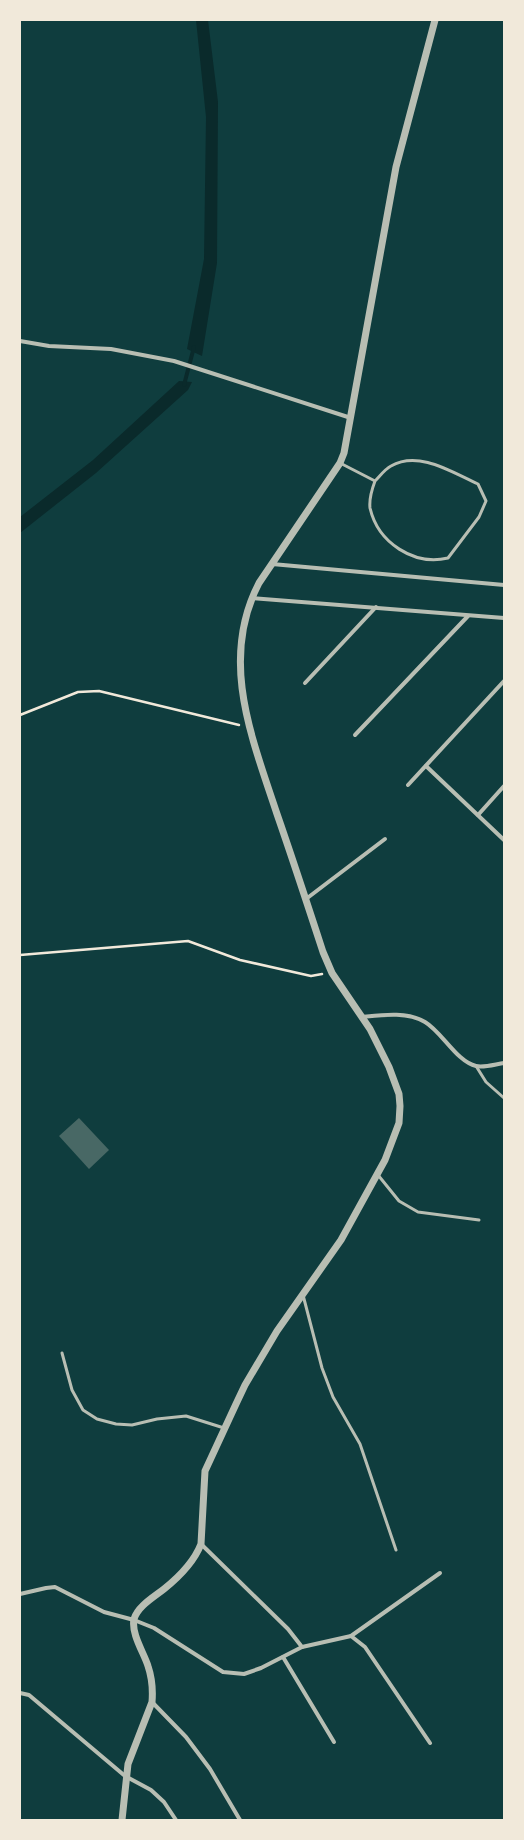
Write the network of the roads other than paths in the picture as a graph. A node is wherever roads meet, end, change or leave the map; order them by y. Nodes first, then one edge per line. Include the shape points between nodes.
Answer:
1 (435, 20) edge
2 (20, 341) edge
3 (351, 418) junction
4 (340, 463) junction
5 (375, 481) junction
6 (272, 564) junction
7 (504, 585) edge
8 (251, 598) junction
9 (376, 607) junction
10 (468, 616) junction
11 (504, 618) edge
12 (504, 681) edge
13 (305, 683) dead end
14 (355, 735) dead end
15 (426, 766) junction
16 (408, 785) dead end
17 (504, 786) edge
18 (478, 814) junction
19 (385, 839) dead end
20 (504, 840) edge
21 (306, 899) junction
22 (362, 1017) junction
23 (504, 1063) edge
24 (476, 1066) junction
25 (504, 1098) edge
26 (377, 1174) junction
27 (479, 1220) dead end
28 (303, 1293) junction
29 (62, 1353) dead end
30 (224, 1428) junction
31 (200, 1544) junction
32 (396, 1550) dead end
33 (440, 1573) dead end
34 (20, 1594) edge
35 (134, 1620) junction
36 (351, 1636) junction
37 (302, 1646) junction
38 (283, 1657) junction
39 (20, 1694) edge
40 (152, 1702) junction
41 (334, 1742) dead end
42 (430, 1742) dead end
43 (125, 1776) junction
44 (122, 1820) edge
45 (176, 1820) edge
46 (240, 1820) edge

1 - 3 street via 396,167
2 - 3 street via 49,346 111,349 174,361
3 - 4 street via 347,445
4 - 5 lane
4 - 6 street
5 - 5 lane via 391,466 410,460 434,464 478,484 486,501 479,517 448,558 434,562 414,556 393,545 377,528 370,507
6 - 7 street
6 - 8 street
8 - 9 street
8 - 21 street via 243,626 240,658 249,727
9 - 10 street
9 - 13 street
10 - 11 street
10 - 14 street
12 - 15 street
15 - 16 street
15 - 18 street
17 - 18 street
18 - 20 street
19 - 21 street
21 - 22 street via 332,973
22 - 24 street via 414,1017 426,1022 460,1056
22 - 26 street via 395,1081 400,1106 399,1123
23 - 24 street
24 - 25 lane via 486,1082
26 - 27 lane via 399,1201 418,1212
26 - 28 street via 332,1255
28 - 30 street via 245,1385
28 - 32 lane via 322,1368 333,1397 360,1444
29 - 30 lane via 72,1390 84,1410 97,1419 132,1425 186,1416
30 - 31 street via 205,1471
31 - 35 street via 186,1568 144,1605
31 - 37 street via 272,1613
33 - 36 street
34 - 35 street via 55,1587 104,1612
35 - 38 street via 154,1628 223,1672 244,1674
35 - 40 street via 134,1629 152,1681
36 - 37 street
36 - 42 street via 365,1647
37 - 38 street
38 - 41 street
39 - 43 street via 29,1695
40 - 43 street
40 - 46 street via 186,1737 210,1769
43 - 44 street
43 - 45 street via 151,1790 164,1802

